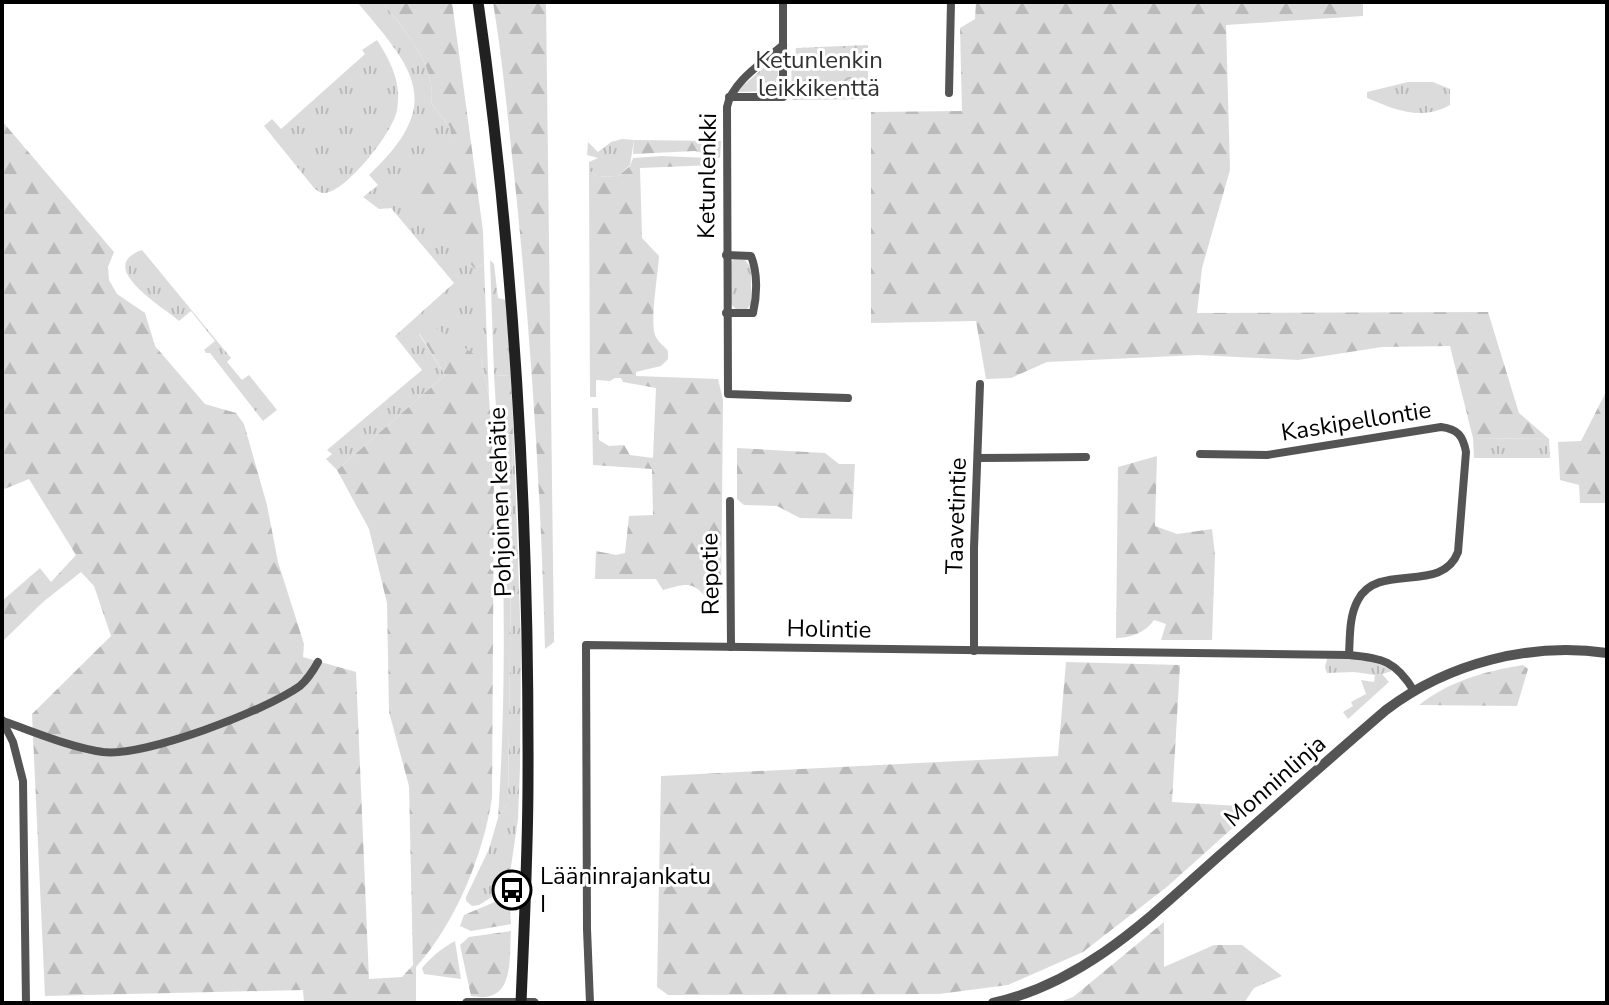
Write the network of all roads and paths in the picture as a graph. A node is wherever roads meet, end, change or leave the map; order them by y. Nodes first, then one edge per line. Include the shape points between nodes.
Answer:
1 (478, 2) edge
2 (783, 2) edge
3 (951, 2) edge
4 (783, 45) junction
5 (949, 93) dead end
6 (729, 97) junction
7 (726, 255) junction
8 (726, 313) junction
9 (980, 384) dead end
10 (848, 398) dead end
11 (1200, 454) dead end
12 (1086, 457) dead end
13 (978, 458) junction
14 (730, 501) dead end
15 (731, 647) junction
16 (974, 651) junction
17 (1607, 653) edge
18 (1349, 655) junction
19 (318, 662) dead end
20 (1414, 691) junction
21 (2, 720) edge
22 (521, 1002) edge
23 (26, 1003) edge
24 (467, 1003) edge
25 (534, 1003) edge
26 (590, 1003) edge
27 (993, 1003) edge

1 - 22 main road, Pohjoinen kehätie via 505,216 524,508 528,781
2 - 4 street, Ketunlenkki
3 - 5 street
4 - 6 street, Ketunlenkki
4 - 6 street, Ketunlenkki via 783,97
6 - 7 street, Ketunlenkki
7 - 8 street, Ketunlenkki
7 - 8 street, Ketunlenkki via 751,256 755,304 753,313
8 - 10 street, Ketunlenkki via 728,394
9 - 13 street, Taavetintie
11 - 18 street, Kaskipellontie via 1267,455 1441,427 1458,431 1464,439 1455,561 1437,573 1381,581 1363,591 1353,613
12 - 13 street
13 - 16 street, Taavetintie
14 - 15 street, Repotie
15 - 16 street, Holintie
15 - 26 street, Holintie via 586,645
16 - 18 street, Holintie
17 - 20 street, Monninlinja via 1564,650 1503,657
18 - 20 street, Holintie via 1390,664
19 - 21 street via 302,684 282,697 187,734 128,750 104,752
20 - 27 street, Monninlinja via 1113,948 1060,980
21 - 23 street via 23,781
22 - 24 street
22 - 25 street

